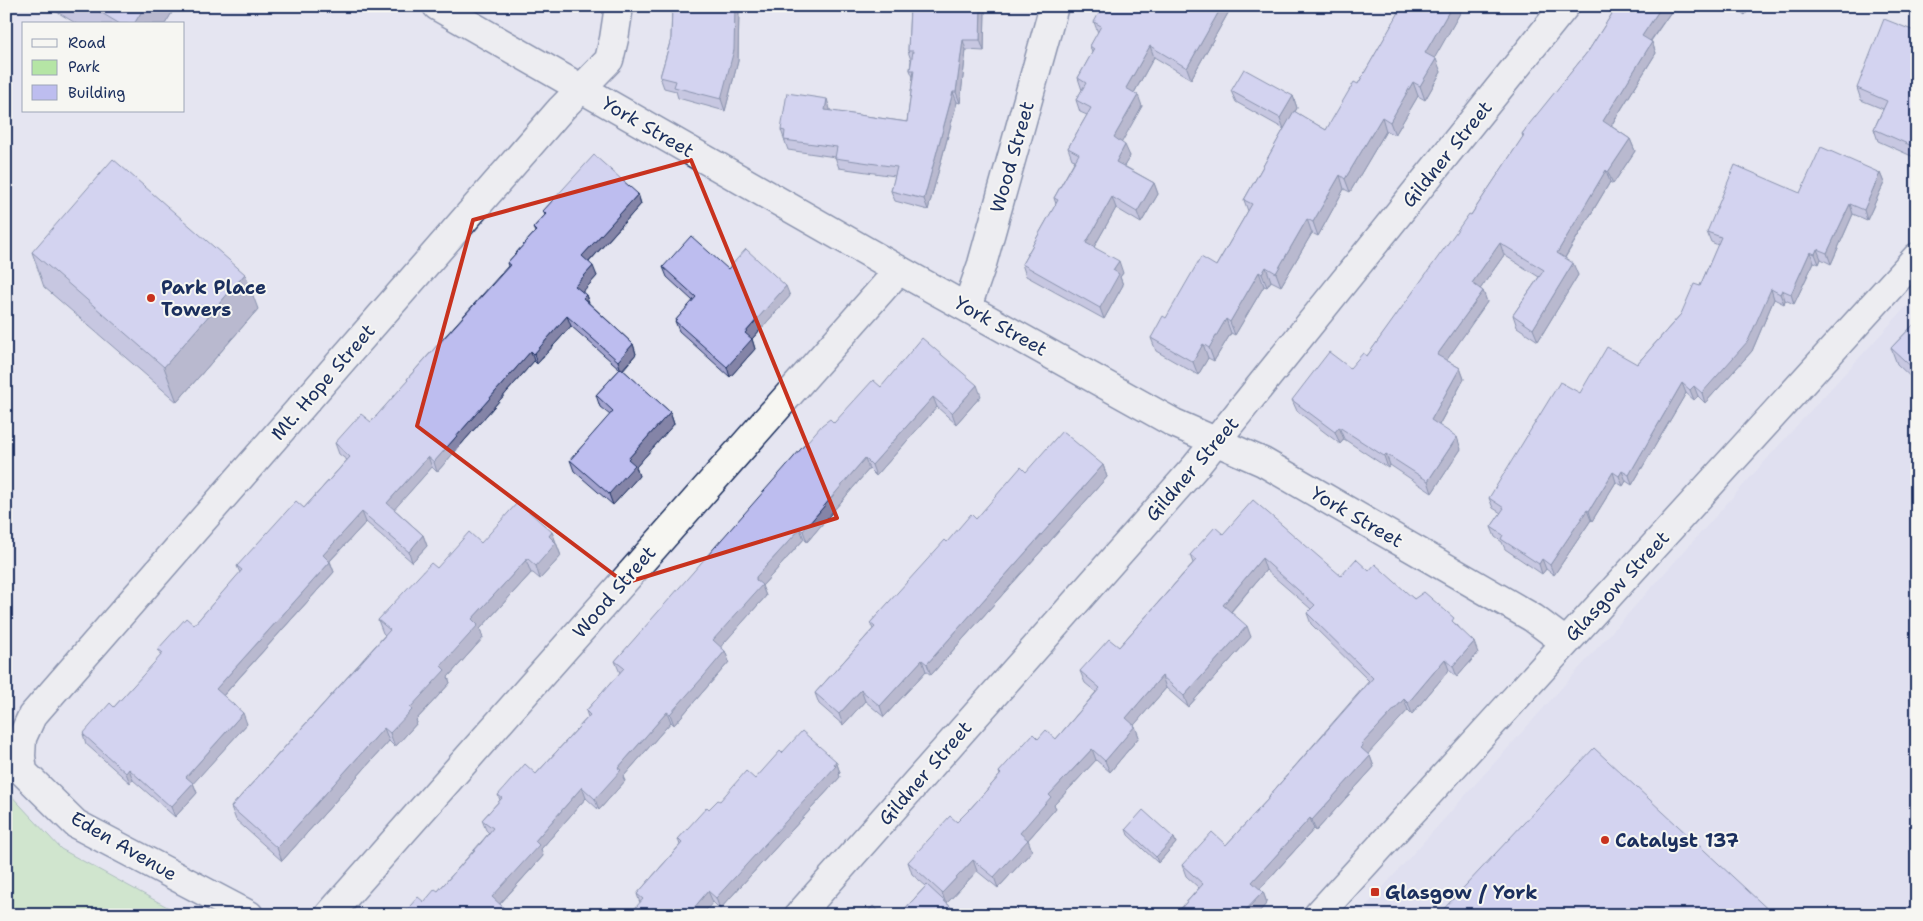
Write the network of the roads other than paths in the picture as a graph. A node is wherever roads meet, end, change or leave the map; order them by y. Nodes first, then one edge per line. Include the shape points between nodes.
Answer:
1 (437, 6) edge
2 (619, 6) edge
3 (1054, 6) edge
4 (1565, 6) edge
5 (580, 89) junction
6 (1917, 257) edge
7 (898, 270) junction
8 (967, 307) junction
9 (1215, 440) junction
10 (1565, 642) junction
11 (21, 756) joint
12 (249, 915) edge
13 (329, 915) edge
14 (799, 915) edge
15 (1318, 915) edge

1 - 5 street, York Street
2 - 5 street, Mt. Hope Street via 609,60
3 - 8 street, Wood Street
4 - 9 street, Gildner Street
5 - 7 street, York Street
5 - 11 street, Mt. Hope Street via 32,716 22,738
6 - 10 street, Glasgow Street
7 - 8 street, York Street
7 - 13 street, Wood Street
8 - 9 street, York Street via 1174,423
9 - 10 street, York Street via 1263,462 1533,618
9 - 14 street, Gildner Street via 1196,466
10 - 15 street, Glasgow Street
11 - 12 street, Eden Avenue via 23,772 76,824

